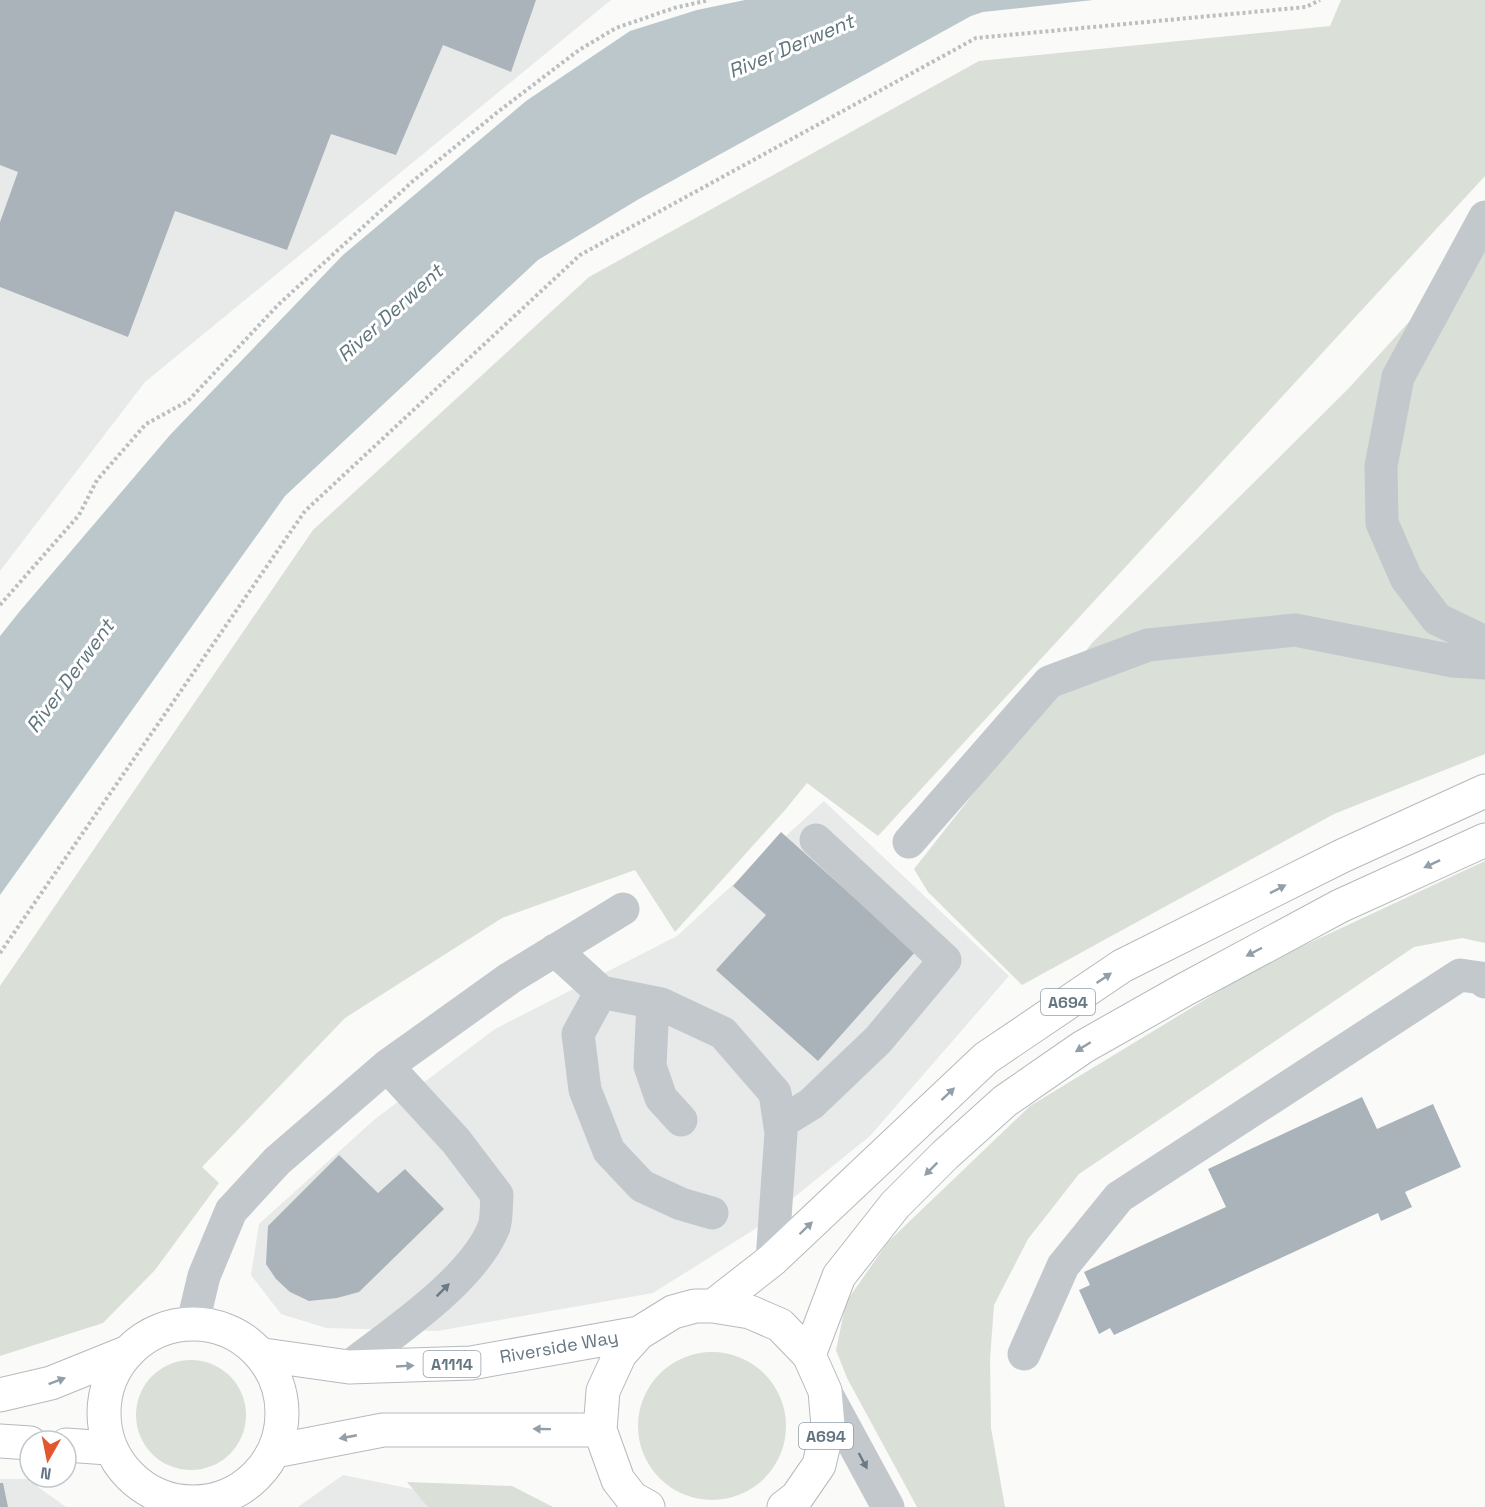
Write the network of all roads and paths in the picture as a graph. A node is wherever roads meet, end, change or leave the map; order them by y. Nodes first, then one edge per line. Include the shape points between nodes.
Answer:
1 (709, 0) edge
2 (1320, 0) edge
3 (1485, 218) edge
4 (0, 605) edge
5 (1485, 642) edge
6 (1485, 663) edge
7 (1485, 791) edge
8 (816, 840) dead end
9 (1485, 840) edge
10 (909, 842) dead end
11 (623, 909) dead end
12 (555, 950) junction
13 (0, 953) edge
14 (1485, 982) edge
15 (601, 992) junction
16 (653, 1003) junction
17 (387, 1066) junction
18 (681, 1120) dead end
19 (781, 1128) junction
20 (712, 1213) dead end
21 (772, 1260) junction
22 (713, 1306) junction
23 (193, 1322) junction
24 (639, 1333) junction
25 (128, 1352) junction
26 (1024, 1354) dead end
27 (264, 1355) junction
28 (809, 1355) junction
29 (349, 1367) junction
30 (825, 1391) junction
31 (0, 1395) edge
32 (600, 1430) junction
33 (0, 1442) edge
34 (18, 1443) edge
35 (78, 1446) edge
36 (108, 1448) junction
37 (275, 1451) junction
38 (181, 1504) edge
39 (637, 1504) edge
40 (784, 1507) edge
41 (888, 1507) edge

1 - 4 path via 616,28 579,50 413,181 278,305 188,401 146,424 97,480 79,515
2 - 13 path via 1306,7 976,38 580,255 304,511
3 - 5 lane via 1398,377 1381,466 1382,523 1406,578 1437,619
6 - 10 lane via 1453,661 1295,630 1148,645 1049,682
21 -> 7 main road, A694 via 986,1058 1122,966 1341,856
8 - 19 lane via 945,960 878,1040
9 -> 28 main road, A694 via 1340,906 1182,991 1083,1047 1005,1101 895,1205 839,1276
11 - 12 lane
12 - 15 lane
12 - 17 lane
14 - 26 lane via 1460,975 1119,1197 1063,1266
15 - 16 lane
15 - 20 lane via 578,1034 585,1090 609,1151 642,1186
16 - 18 lane via 650,1066 661,1098
16 - 19 lane via 723,1033 775,1094
17 - 23 lane via 277,1161 231,1211 204,1276
29 -> 17 lane via 424,1310 480,1255 495,1225 497,1195 456,1141
19 - 21 lane
21 - 22 main road, A694
22 - 24 main road, A694 via 673,1312
22 - 28 main road, A694 via 750,1312 780,1325
23 - 25 main road via 154,1333
23 - 27 main road, A1114 via 238,1335
29 -> 24 main road, Riverside Way / A1114 via 471,1363
24 - 32 main road, A694 via 620,1354 603,1391
31 -> 25 main road via 51,1383
25 - 36 main road via 109,1381 104,1416
27 - 29 main road, Riverside Way / A1114
27 - 37 main road, A1114 via 278,1385 284,1420
28 - 30 main road, A694
30 - 40 main road, A694 via 828,1426 819,1465 797,1497
30 -> 41 lane
32 -> 37 main road via 383,1430
32 - 39 main road, A694 via 618,1480
33 - 34 main road
35 - 36 main road
36 - 38 main road, A1114 via 137,1485
37 - 38 main road, A1114 via 257,1476 228,1495

